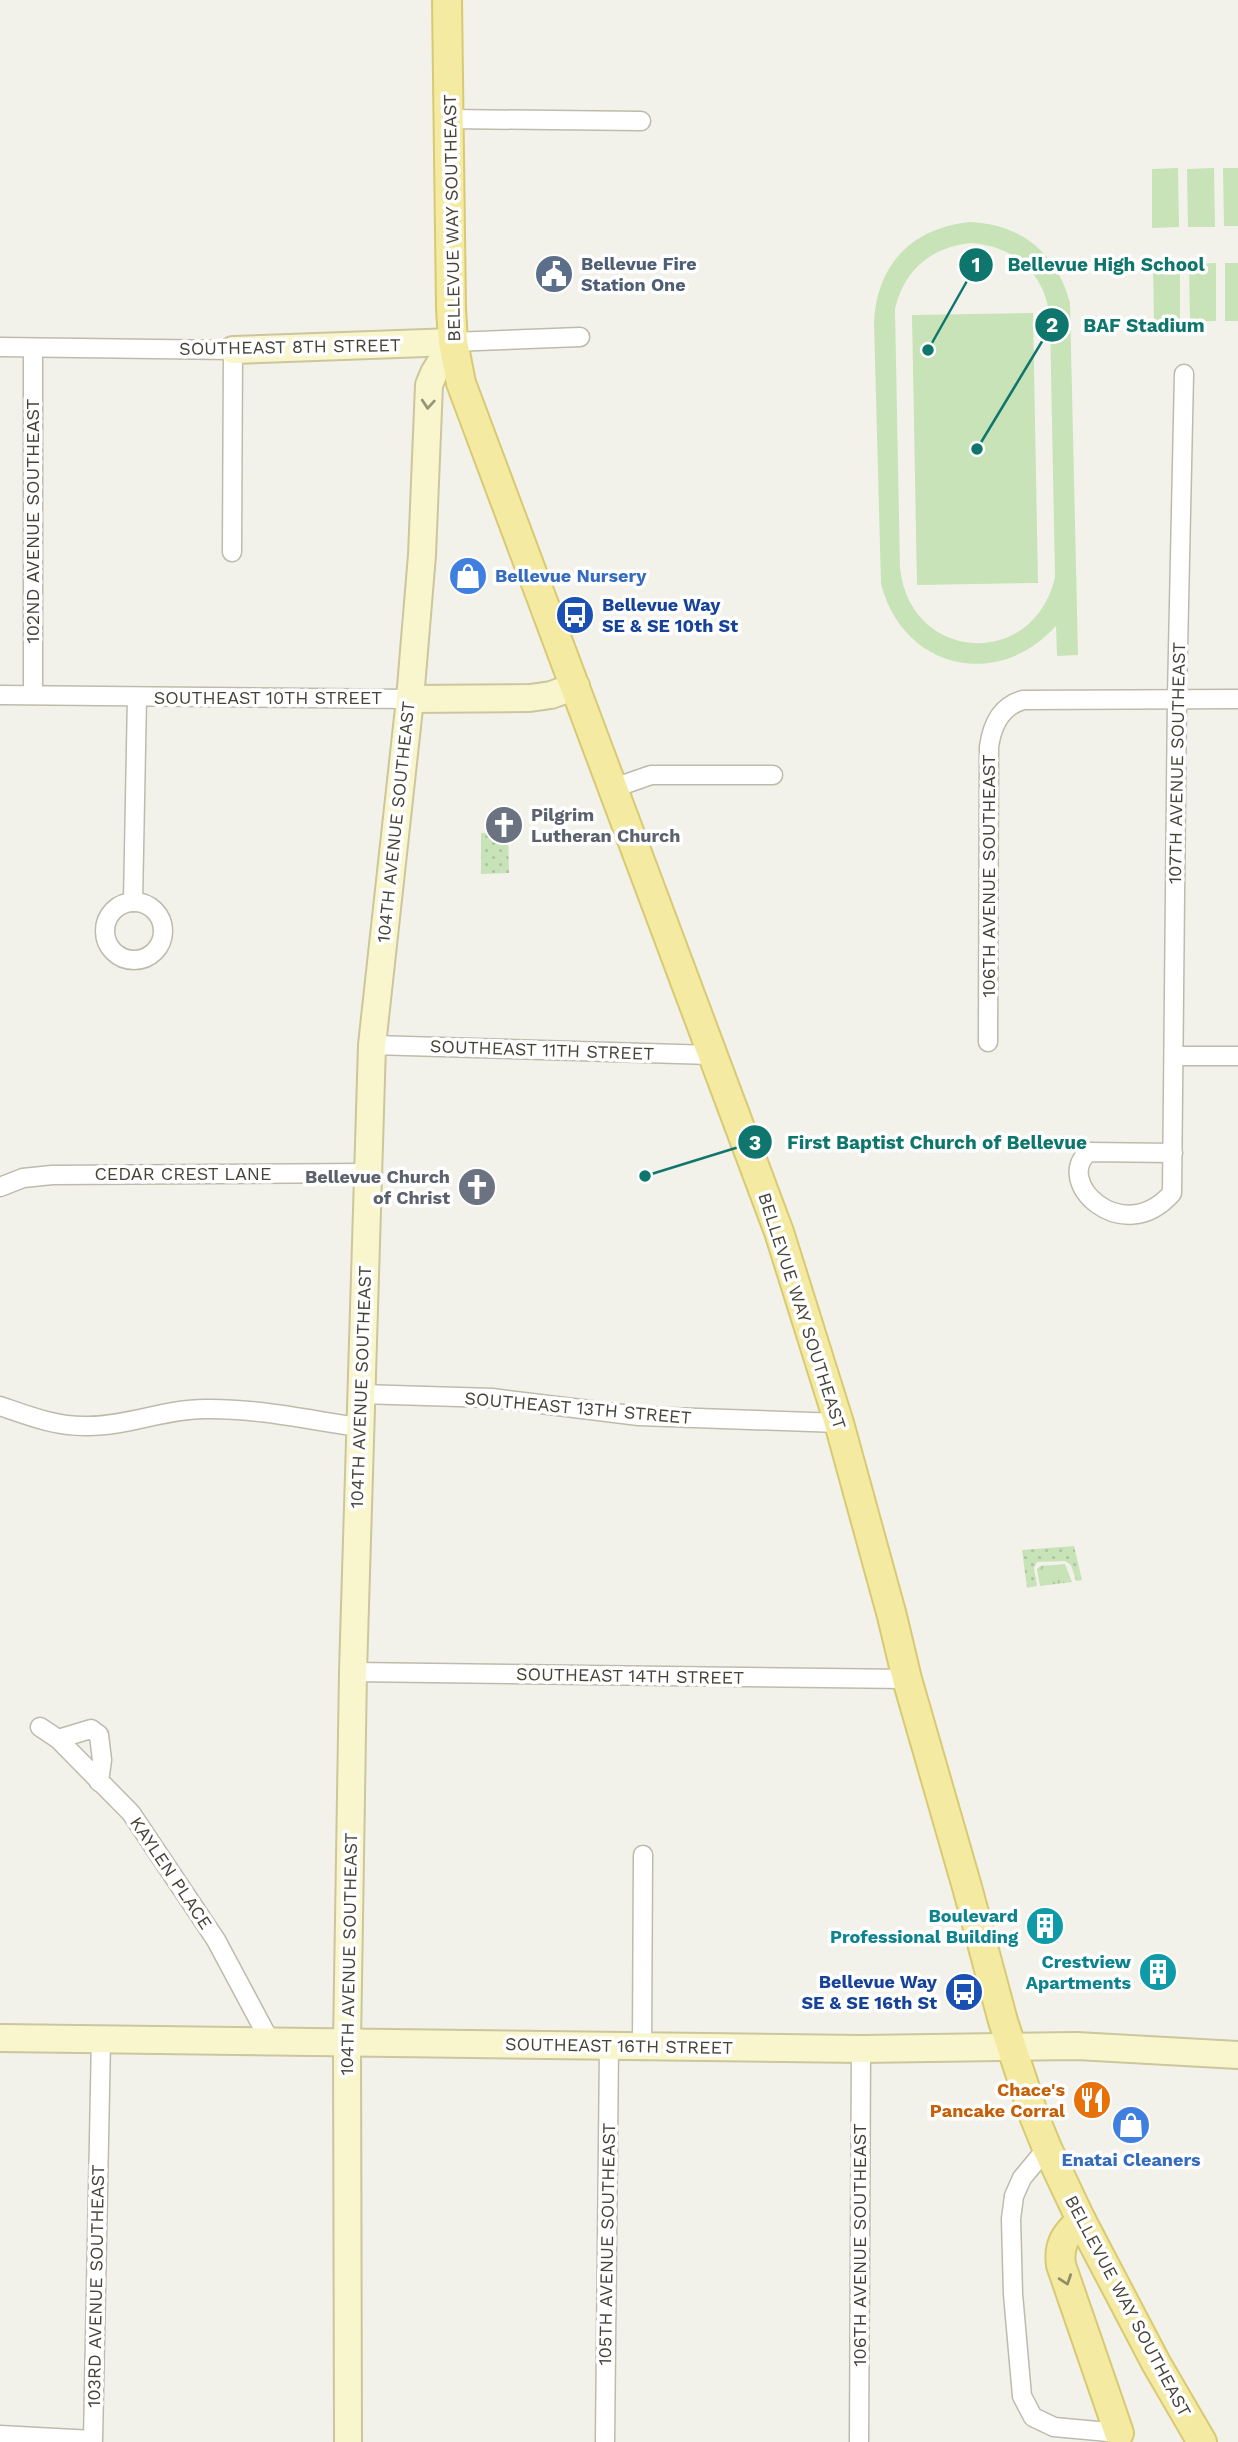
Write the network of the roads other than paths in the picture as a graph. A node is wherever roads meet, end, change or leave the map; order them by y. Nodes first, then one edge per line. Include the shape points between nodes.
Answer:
1 (447, 0) edge
2 (449, 119) junction
3 (642, 121) dead end
4 (580, 337) dead end
5 (453, 342) junction
6 (0, 347) edge
7 (33, 348) junction
8 (233, 350) junction
9 (1184, 374) dead end
10 (232, 552) dead end
11 (576, 686) junction
12 (0, 695) edge
13 (33, 695) junction
14 (137, 697) junction
15 (1177, 698) junction
16 (410, 699) junction
17 (1238, 699) edge
18 (773, 775) dead end
19 (611, 789) junction
20 (133, 902) dead end
21 (988, 1042) dead end
22 (372, 1045) junction
23 (712, 1055) junction
24 (1174, 1056) junction
25 (1238, 1056) edge
26 (1173, 1153) junction
27 (367, 1173) junction
28 (0, 1187) edge
29 (360, 1394) junction
30 (0, 1406) edge
31 (839, 1423) junction
32 (359, 1427) junction
33 (353, 1672) junction
34 (906, 1679) junction
35 (40, 1727) dead end
36 (58, 1739) junction
37 (99, 1782) junction
38 (643, 1855) dead end
39 (0, 2038) edge
40 (101, 2039) junction
41 (271, 2043) junction
42 (347, 2043) junction
43 (609, 2046) junction
44 (642, 2046) junction
45 (1011, 2048) junction
46 (861, 2049) junction
47 (1238, 2055) edge
48 (1047, 2148) junction
49 (1081, 2220) junction
50 (0, 2435) edge
51 (1121, 2438) edge
52 (348, 2442) edge
53 (605, 2442) edge
54 (859, 2442) edge
55 (1202, 2442) edge

1 - 2 main road, BELLEVUE WAY SOUTHEAST
2 - 3 street
2 - 5 main road, BELLEVUE WAY SOUTHEAST
4 - 5 street, SOUTHEAST 8TH STREET
5 - 8 street, SOUTHEAST 8TH STREET
5 - 11 main road, BELLEVUE WAY SOUTHEAST via 461,383
5 -> 16 street, 104TH AVENUE SOUTHEAST via 429,385
6 - 7 street, SOUTHEAST 8TH STREET
7 - 8 street, SOUTHEAST 8TH STREET
7 - 13 street, 102ND AVENUE SOUTHEAST
8 - 10 street
9 - 15 street, 107TH AVENUE SOUTHEAST
11 - 16 street, SOUTHEAST 10TH STREET via 530,698
11 - 19 main road, BELLEVUE WAY SOUTHEAST
12 - 13 street, SOUTHEAST 10TH STREET
13 - 14 street, SOUTHEAST 10TH STREET
14 - 16 street, SOUTHEAST 10TH STREET
14 - 20 street
15 - 17 street
15 - 21 street, 106TH AVENUE SOUTHEAST via 1023,700 1002,713 989,747
15 - 24 street, 107TH AVENUE SOUTHEAST
16 - 22 street, 104TH AVENUE SOUTHEAST
18 - 19 street via 652,775
19 - 23 main road, BELLEVUE WAY SOUTHEAST
22 - 23 street, SOUTHEAST 11TH STREET
22 - 27 street, 104TH AVENUE SOUTHEAST
23 - 31 main road, BELLEVUE WAY SOUTHEAST via 779,1232
24 - 25 street
24 - 26 street, 107TH AVENUE SOUTHEAST
26 - 26 street, 107TH AVENUE SOUTHEAST via 1172,1193 1153,1211 1118,1214 1091,1201 1084,1190 1080,1163 1089,1152
27 - 28 street, CEDAR CREST LANE via 52,1175 23,1178
27 - 29 street, 104TH AVENUE SOUTHEAST
29 - 31 street, SOUTHEAST 13TH STREET via 492,1398 639,1416
29 - 32 street, 104TH AVENUE SOUTHEAST
30 - 32 street via 68,1426 113,1424 178,1410 225,1409
31 - 34 main road, BELLEVUE WAY SOUTHEAST
32 - 33 street, 104TH AVENUE SOUTHEAST
33 - 34 street, SOUTHEAST 14TH STREET
33 - 42 street, 104TH AVENUE SOUTHEAST
34 - 45 main road, BELLEVUE WAY SOUTHEAST
35 - 36 street, KAYLEN PLACE
36 - 37 street, KAYLEN PLACE
36 - 37 street via 91,1729 99,1735
37 - 41 street, KAYLEN PLACE via 131,1813 216,1940
38 - 44 street
39 - 40 street, SOUTHEAST 16TH STREET
40 - 41 street, SOUTHEAST 16TH STREET
40 - 50 street, 103RD AVENUE SOUTHEAST via 93,2440
41 - 42 street, SOUTHEAST 16TH STREET
42 - 43 street, SOUTHEAST 16TH STREET
42 - 52 street, 104TH AVENUE SOUTHEAST
43 - 44 street, SOUTHEAST 16TH STREET
43 - 53 street, 105TH AVENUE SOUTHEAST
44 - 46 street, SOUTHEAST 16TH STREET
45 - 46 street, SOUTHEAST 16TH STREET
45 - 47 street, SOUTHEAST 16TH STREET via 1085,2046
45 - 48 main road, BELLEVUE WAY SOUTHEAST
46 - 54 street, 106TH AVENUE SOUTHEAST
48 - 49 main road, BELLEVUE WAY SOUTHEAST
48 - 51 street via 1022,2178 1011,2219 1022,2396 1033,2417 1054,2427
49 -> 51 main road via 1065,2236 1060,2265
49 - 55 main road, BELLEVUE WAY SOUTHEAST

